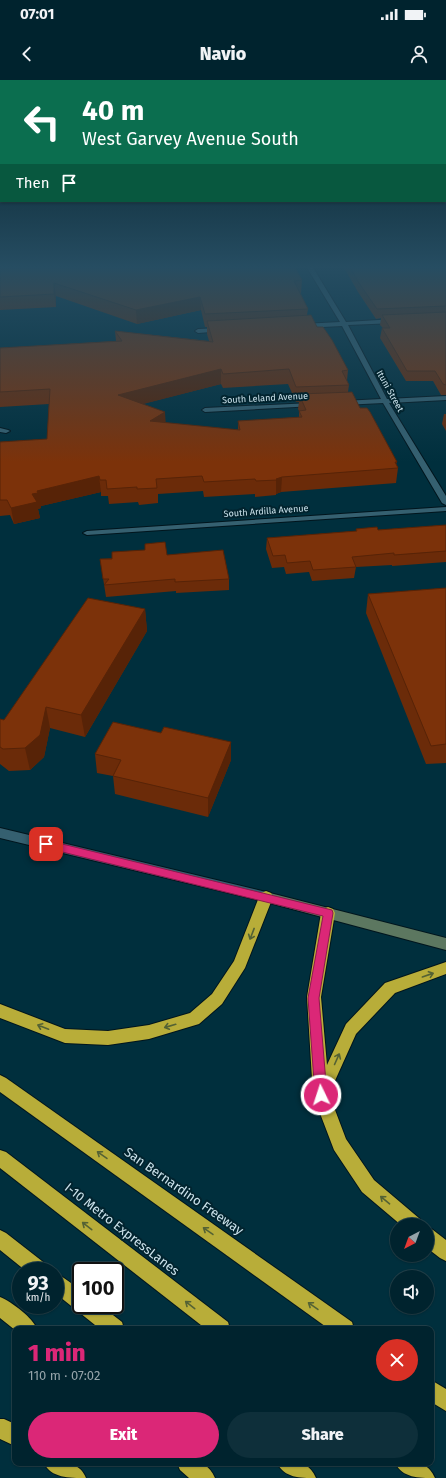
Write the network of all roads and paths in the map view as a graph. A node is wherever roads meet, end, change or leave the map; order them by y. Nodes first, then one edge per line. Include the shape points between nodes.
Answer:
1 (210, 331) edge
2 (348, 331) edge
3 (198, 332) dead end
4 (446, 398) edge
5 (385, 401) junction
6 (322, 404) edge
7 (338, 404) edge
8 (205, 410) dead end
9 (446, 503) edge
10 (446, 508) edge
11 (87, 533) dead end
12 (0, 833) edge
13 (266, 897) junction
14 (328, 913) junction
15 (446, 944) edge
16 (446, 968) edge
17 (0, 1011) edge
18 (0, 1083) edge
19 (321, 1095) junction
20 (0, 1158) edge
21 (406, 1218) edge
22 (0, 1238) edge
23 (434, 1242) edge
24 (446, 1252) edge
25 (30, 1262) edge
26 (64, 1289) edge
27 (72, 1295) edge
28 (0, 1306) edge
29 (97, 1314) edge
30 (24, 1326) edge
31 (112, 1326) edge
32 (217, 1326) edge
33 (341, 1326) edge
34 (434, 1392) edge
35 (446, 1401) edge
36 (0, 1429) edge
37 (12, 1434) edge
38 (58, 1466) edge
39 (191, 1466) edge
40 (291, 1466) edge
41 (409, 1466) edge
42 (76, 1478) edge
43 (205, 1478) edge
44 (306, 1478) edge
45 (426, 1478) edge

1 - 3 street
2 - 5 street, Ituni Street
4 - 5 street
5 - 7 street
5 - 9 street, Ituni Street
6 - 8 street, South Leland Avenue
10 - 11 street, South Ardilla Avenue
12 - 13 street
13 - 14 main road
13 -> 17 highway via 240,964 217,999 194,1019 149,1032 108,1038 65,1036
14 - 15 main road
14 - 19 highway via 314,998
19 -> 16 highway via 351,1029 390,988
33 -> 18 highway, San Bernardino Freeway
21 -> 19 highway via 368,1186 340,1144
32 -> 20 highway, I-10 Metro ExpressLanes
22 - 25 highway
23 - 24 highway
26 - 27 highway
28 - 30 highway
29 - 31 highway
34 - 35 highway
36 - 37 highway
38 - 42 highway
39 - 43 highway
40 - 44 highway
41 - 45 highway

